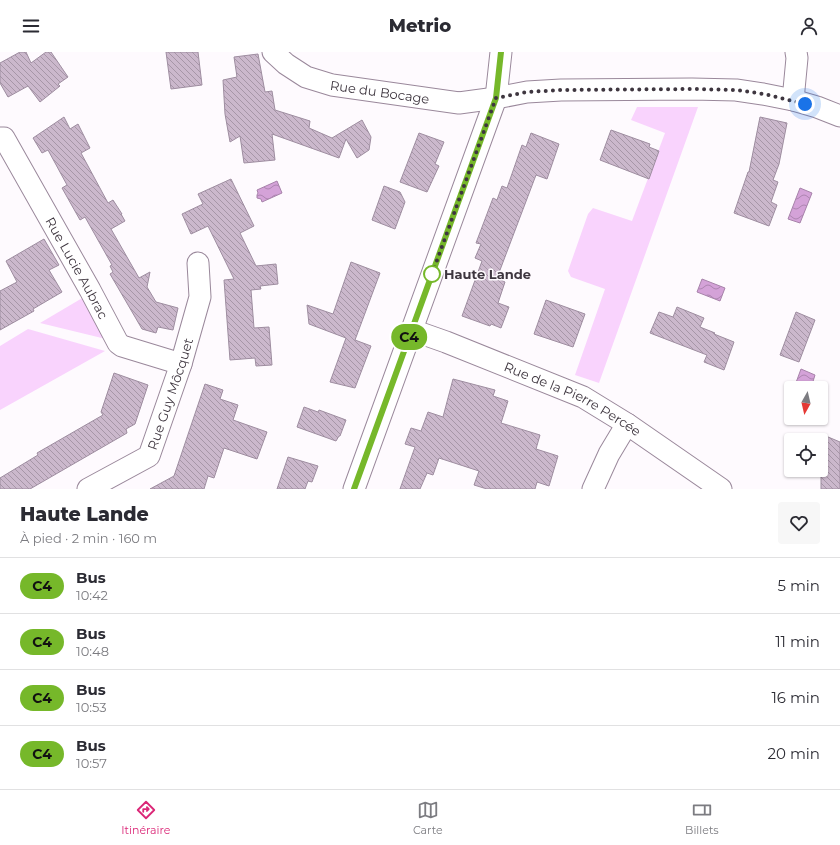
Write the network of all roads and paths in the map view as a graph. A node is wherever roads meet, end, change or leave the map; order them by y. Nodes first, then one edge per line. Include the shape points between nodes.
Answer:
1 (273, 52) edge
2 (501, 52) edge
3 (796, 52) edge
4 (496, 98) junction
5 (792, 100) junction
6 (840, 116) edge
7 (0, 138) edge
8 (198, 263) dead end
9 (412, 330) junction
10 (181, 364) junction
11 (627, 424) junction
12 (88, 489) edge
13 (354, 489) edge
14 (593, 489) edge
15 (722, 489) edge

1 - 4 street, Rue du Bocage via 306,77 332,85 459,104
2 - 4 street
3 - 5 street
4 - 5 street, Rue du Bocage via 527,92 561,90 692,89 736,90
4 - 9 street
5 - 6 street, Rue du Bocage
7 - 10 street, Rue Lucie Aubrac via 4,138 118,343
8 - 10 street, Rue Guy Môcquet via 200,297
9 - 11 street, Rue de la Pierre Percée via 583,397
9 - 13 street
10 - 12 street, Rue Guy Môcquet via 149,456
11 - 14 street via 609,454
11 - 15 street, Rue de la Pierre Percée

